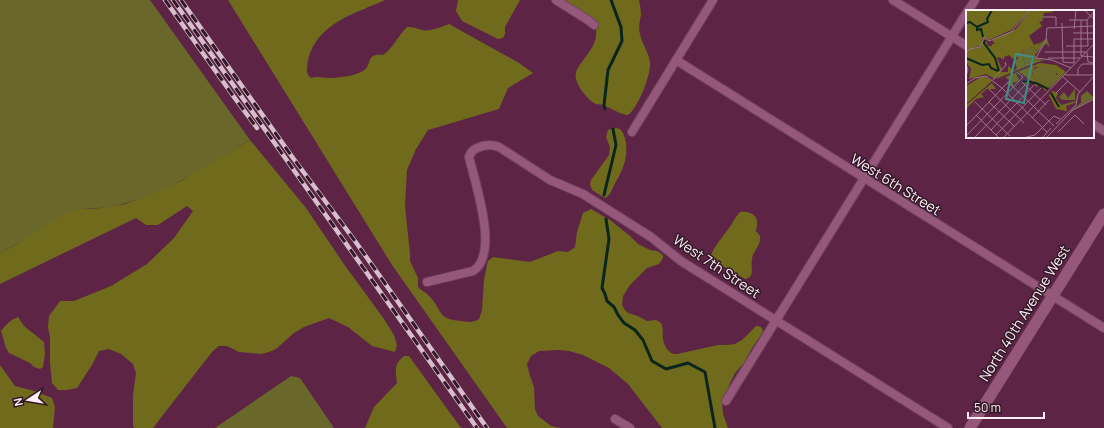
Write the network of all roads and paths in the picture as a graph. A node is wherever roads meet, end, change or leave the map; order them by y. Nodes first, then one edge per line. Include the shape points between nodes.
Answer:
1 (556, 0) edge
2 (713, 0) edge
3 (893, 0) edge
4 (975, 0) edge
5 (968, 10) edge
6 (966, 14) edge
7 (594, 25) dead end
8 (952, 36) junction
9 (966, 45) edge
10 (676, 60) junction
11 (1094, 125) edge
12 (1104, 131) edge
13 (632, 132) dead end
14 (864, 179) junction
15 (1104, 214) edge
16 (427, 282) dead end
17 (1053, 296) junction
18 (776, 320) junction
19 (1104, 328) edge
20 (726, 401) dead end
21 (615, 419) dead end
22 (630, 428) edge
23 (948, 428) edge
24 (970, 428) edge

1 - 7 street
2 - 10 street
3 - 8 street
4 - 5 street
6 - 8 street
8 - 9 street
8 - 14 street
10 - 13 street
10 - 14 street, West 6th Street
11 - 12 street
14 - 17 street, West 6th Street
14 - 18 street
15 - 17 street, North 40th Avenue West
16 - 18 street, West 7th Street via 473,271 478,267 484,254 484,216 469,157 471,152 483,146 493,145 550,180 583,194 651,237 681,261
17 - 19 street, West 6th Street
17 - 24 street, North 40th Avenue West
18 - 20 street
18 - 23 street, West 7th Street
21 - 22 street

